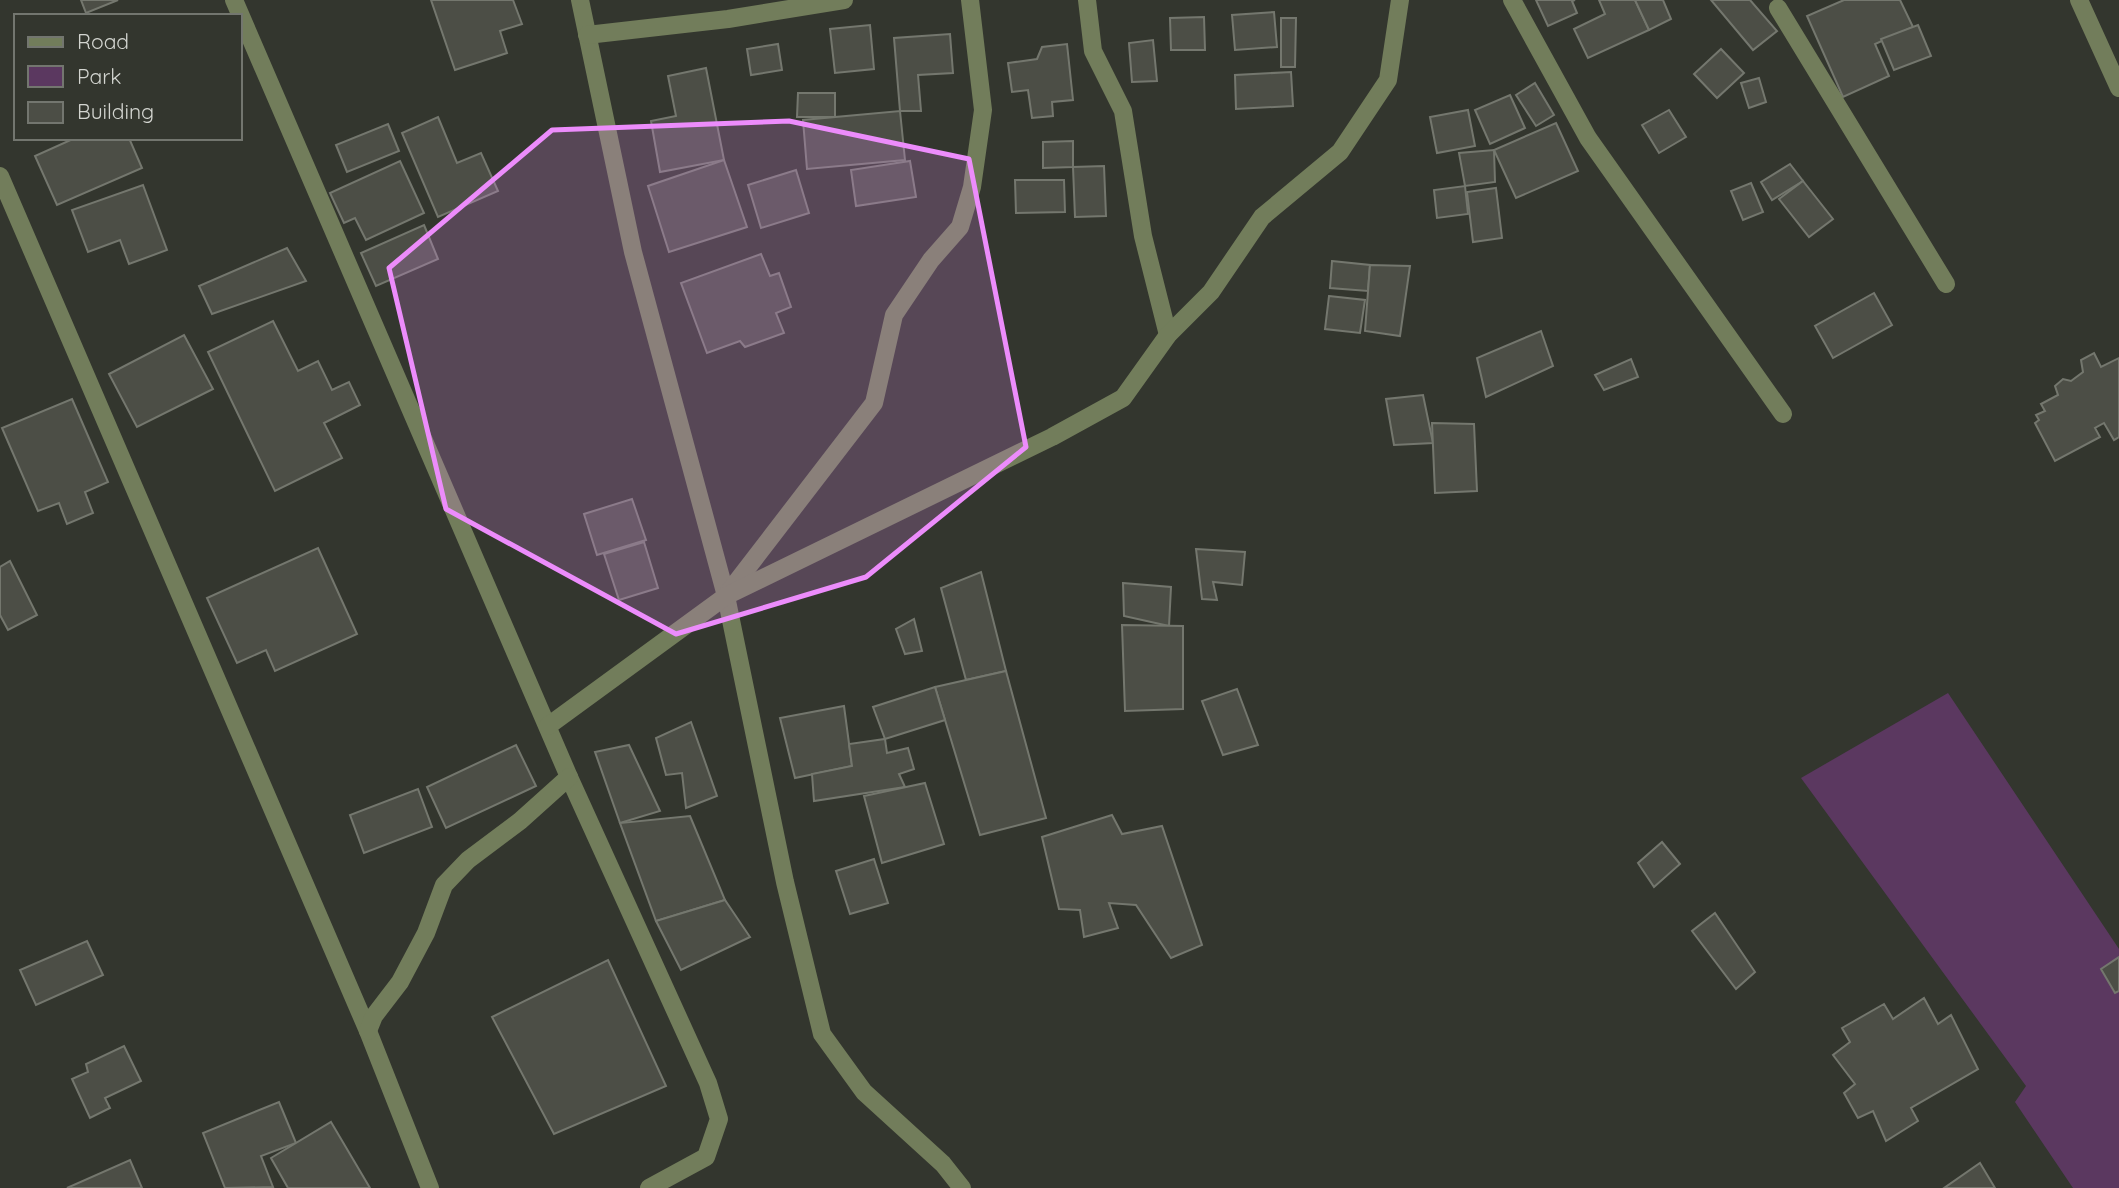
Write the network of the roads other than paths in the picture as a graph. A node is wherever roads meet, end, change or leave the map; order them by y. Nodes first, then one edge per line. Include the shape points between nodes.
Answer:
1 (580, 0) edge
2 (737, 0) edge
3 (844, 0) edge
4 (970, 0) edge
5 (1087, 0) edge
6 (1400, 0) edge
7 (1512, 0) edge
8 (2079, 0) edge
9 (1777, 3) edge
10 (242, 18) edge
11 (728, 19) junction
12 (587, 35) junction
13 (2119, 88) edge
14 (0, 176) edge
15 (1946, 285) dead end
16 (1168, 335) junction
17 (1783, 414) dead end
18 (726, 596) junction
19 (548, 726) junction
20 (569, 777) junction
21 (368, 1031) junction
22 (430, 1188) edge
23 (649, 1188) edge
24 (962, 1188) edge

1 - 12 street
2 - 11 street
3 - 11 street
4 - 18 street via 983,110 972,187 960,227 894,315 874,403
5 - 16 street via 1093,51 1123,111 1143,236
6 - 16 street via 1388,80 1340,152 1262,217 1211,292
7 - 17 street via 1588,138
8 - 13 street
9 - 15 street
10 - 19 street
11 - 12 street
12 - 18 street via 633,252
14 - 21 street
16 - 18 street via 1123,398
18 - 19 street
18 - 24 street via 785,882 822,1034 864,1092 943,1164
19 - 20 street
20 - 21 street via 444,885 426,933
20 - 23 street via 708,1083 719,1119 706,1157
21 - 22 street

